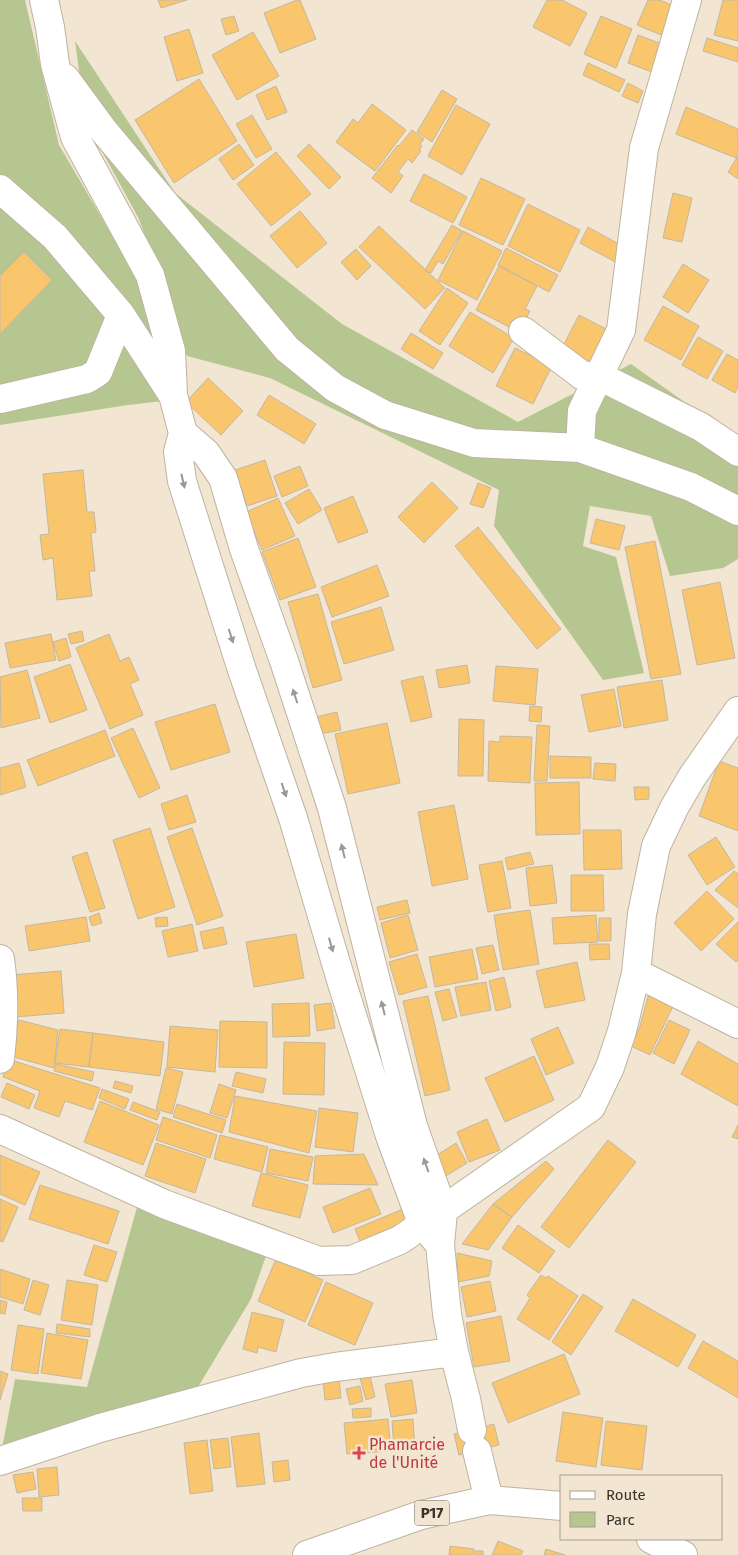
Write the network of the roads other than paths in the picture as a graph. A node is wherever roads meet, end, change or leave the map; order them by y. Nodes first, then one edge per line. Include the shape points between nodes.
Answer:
1 (44, 0) edge
2 (687, 0) edge
3 (55, 64) junction
4 (0, 189) edge
5 (121, 315) junction
6 (523, 331) dead end
7 (599, 376) junction
8 (173, 395) junction
9 (0, 399) edge
10 (183, 433) junction
11 (580, 448) junction
12 (738, 452) edge
13 (738, 511) edge
14 (738, 711) edge
15 (0, 959) edge
16 (636, 973) junction
17 (738, 1024) edge
18 (0, 1059) edge
19 (0, 1129) edge
20 (432, 1217) junction
21 (454, 1352) junction
22 (0, 1461) edge
23 (489, 1500) junction
24 (560, 1506) edge
25 (653, 1540) edge
26 (307, 1555) edge
27 (683, 1555) edge

1 - 3 street
2 - 7 street via 644,148 621,330
3 - 8 street via 75,137 150,275 171,352
3 - 11 street via 104,131 287,349 335,388 385,415 474,444
4 - 5 street via 55,237
5 - 8 street
5 - 9 street via 94,376
6 - 7 street via 583,376
7 - 11 street via 582,411
7 - 12 street via 701,427
8 - 10 street
10 -> 20 street via 178,452 182,481 293,818 390,1136
20 -> 10 street via 413,1126 332,808 223,478 206,453
11 - 13 street via 691,487
14 - 16 street via 692,777 656,846 642,914
15 - 18 street via 4,1025
16 - 17 street
16 - 20 street via 610,1067 591,1108
19 - 20 street via 164,1204 319,1261 352,1260 400,1240
20 - 21 street via 440,1245
21 - 22 street via 301,1373 100,1428
21 - 23 street
23 - 24 street, P17
23 - 26 street, P17 via 421,1515
25 - 27 street

